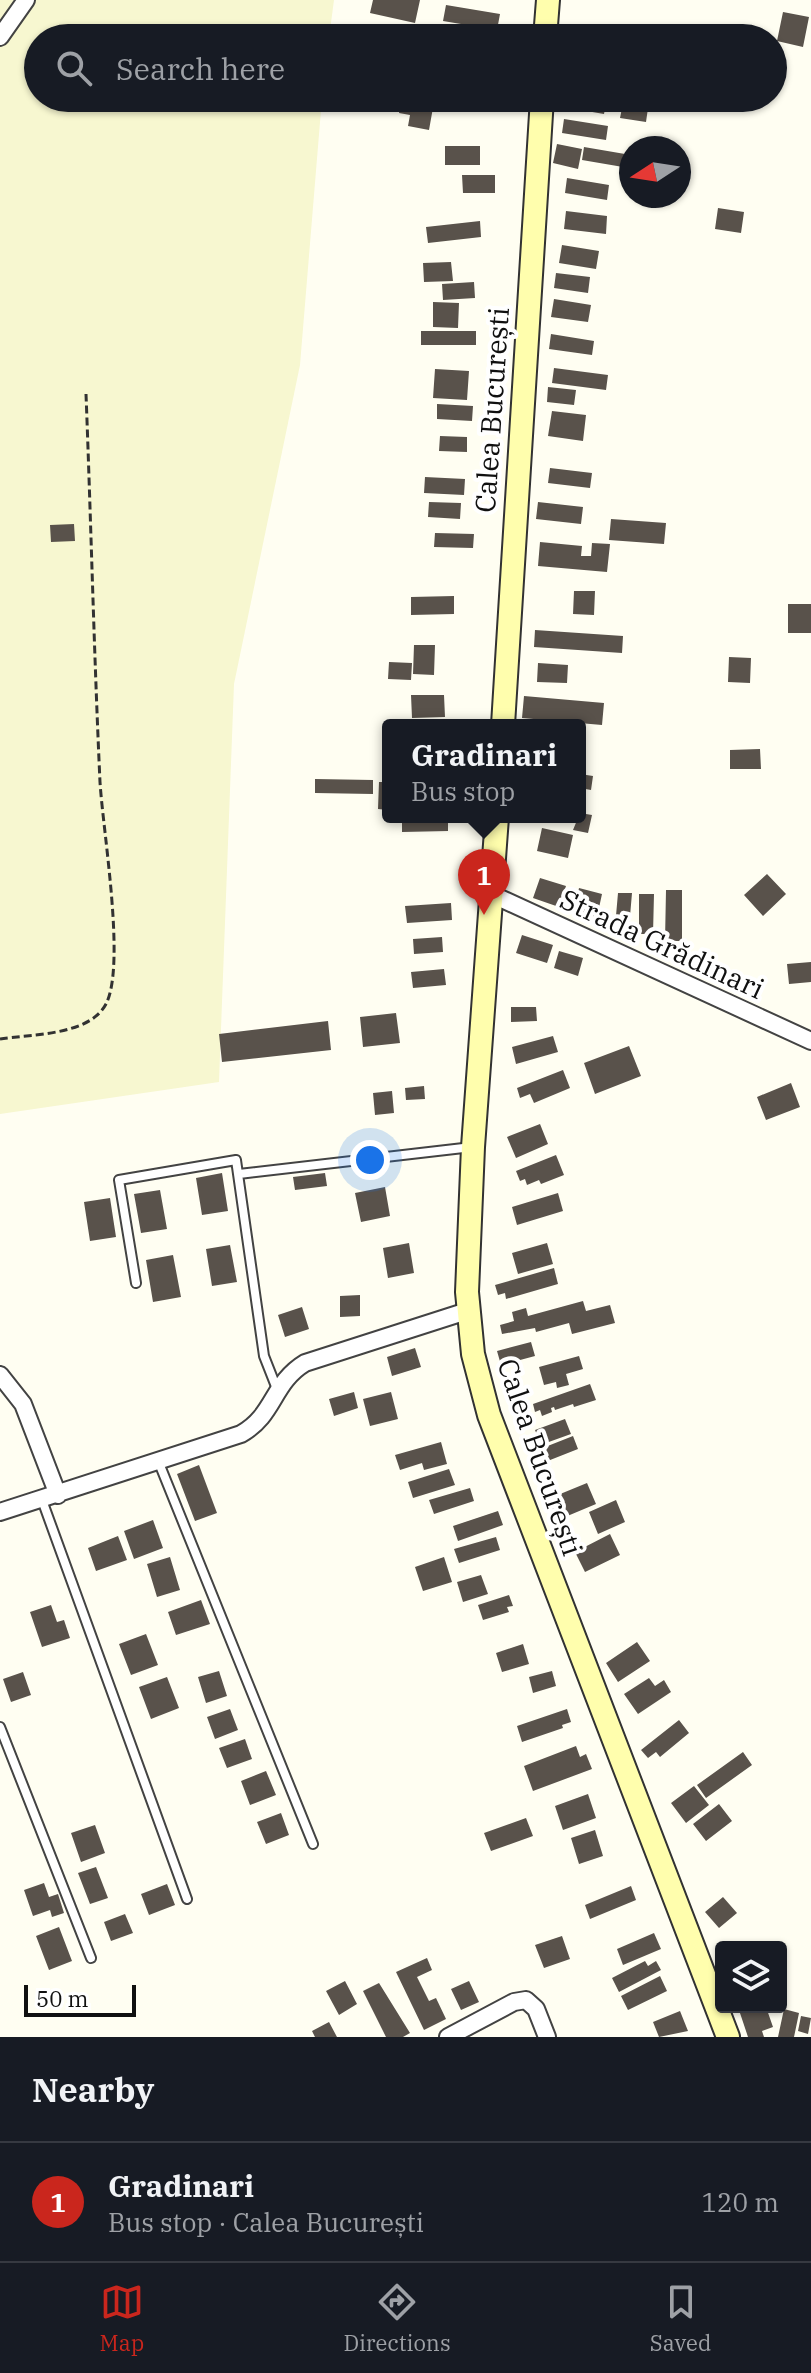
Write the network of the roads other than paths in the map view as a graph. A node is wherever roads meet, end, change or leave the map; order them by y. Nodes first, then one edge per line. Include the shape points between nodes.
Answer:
1 (26, 0) edge
2 (548, 0) edge
3 (546, 24) edge
4 (0, 37) edge
5 (541, 112) edge
6 (503, 719) edge
7 (497, 823) edge
8 (491, 894) junction
9 (811, 1041) edge
10 (473, 1147) junction
11 (239, 1174) junction
12 (136, 1283) dead end
13 (467, 1311) junction
14 (0, 1375) edge
15 (277, 1389) junction
16 (159, 1463) junction
17 (50, 1497) junction
18 (0, 1512) edge
19 (0, 1727) edge
20 (313, 1844) dead end
21 (187, 1899) dead end
22 (91, 1958) dead end
23 (448, 2037) edge
24 (547, 2037) edge
25 (728, 2037) edge

1 - 4 street
2 - 3 main road
5 - 6 main road, Calea București
7 - 8 main road, Calea București
8 - 9 street, Strada Grădinari
8 - 10 main road, Calea București
10 - 11 lane
10 - 13 main road, Calea București
11 - 12 lane via 236,1160 119,1180
11 - 15 lane via 264,1356
13 - 15 street via 305,1363
13 - 25 main road, Calea București via 489,1415
14 - 17 street via 23,1404
15 - 16 street via 259,1424
16 - 17 street
16 - 20 lane
17 - 18 street
17 - 21 lane
19 - 22 lane
23 - 24 street via 526,2000 536,2009

